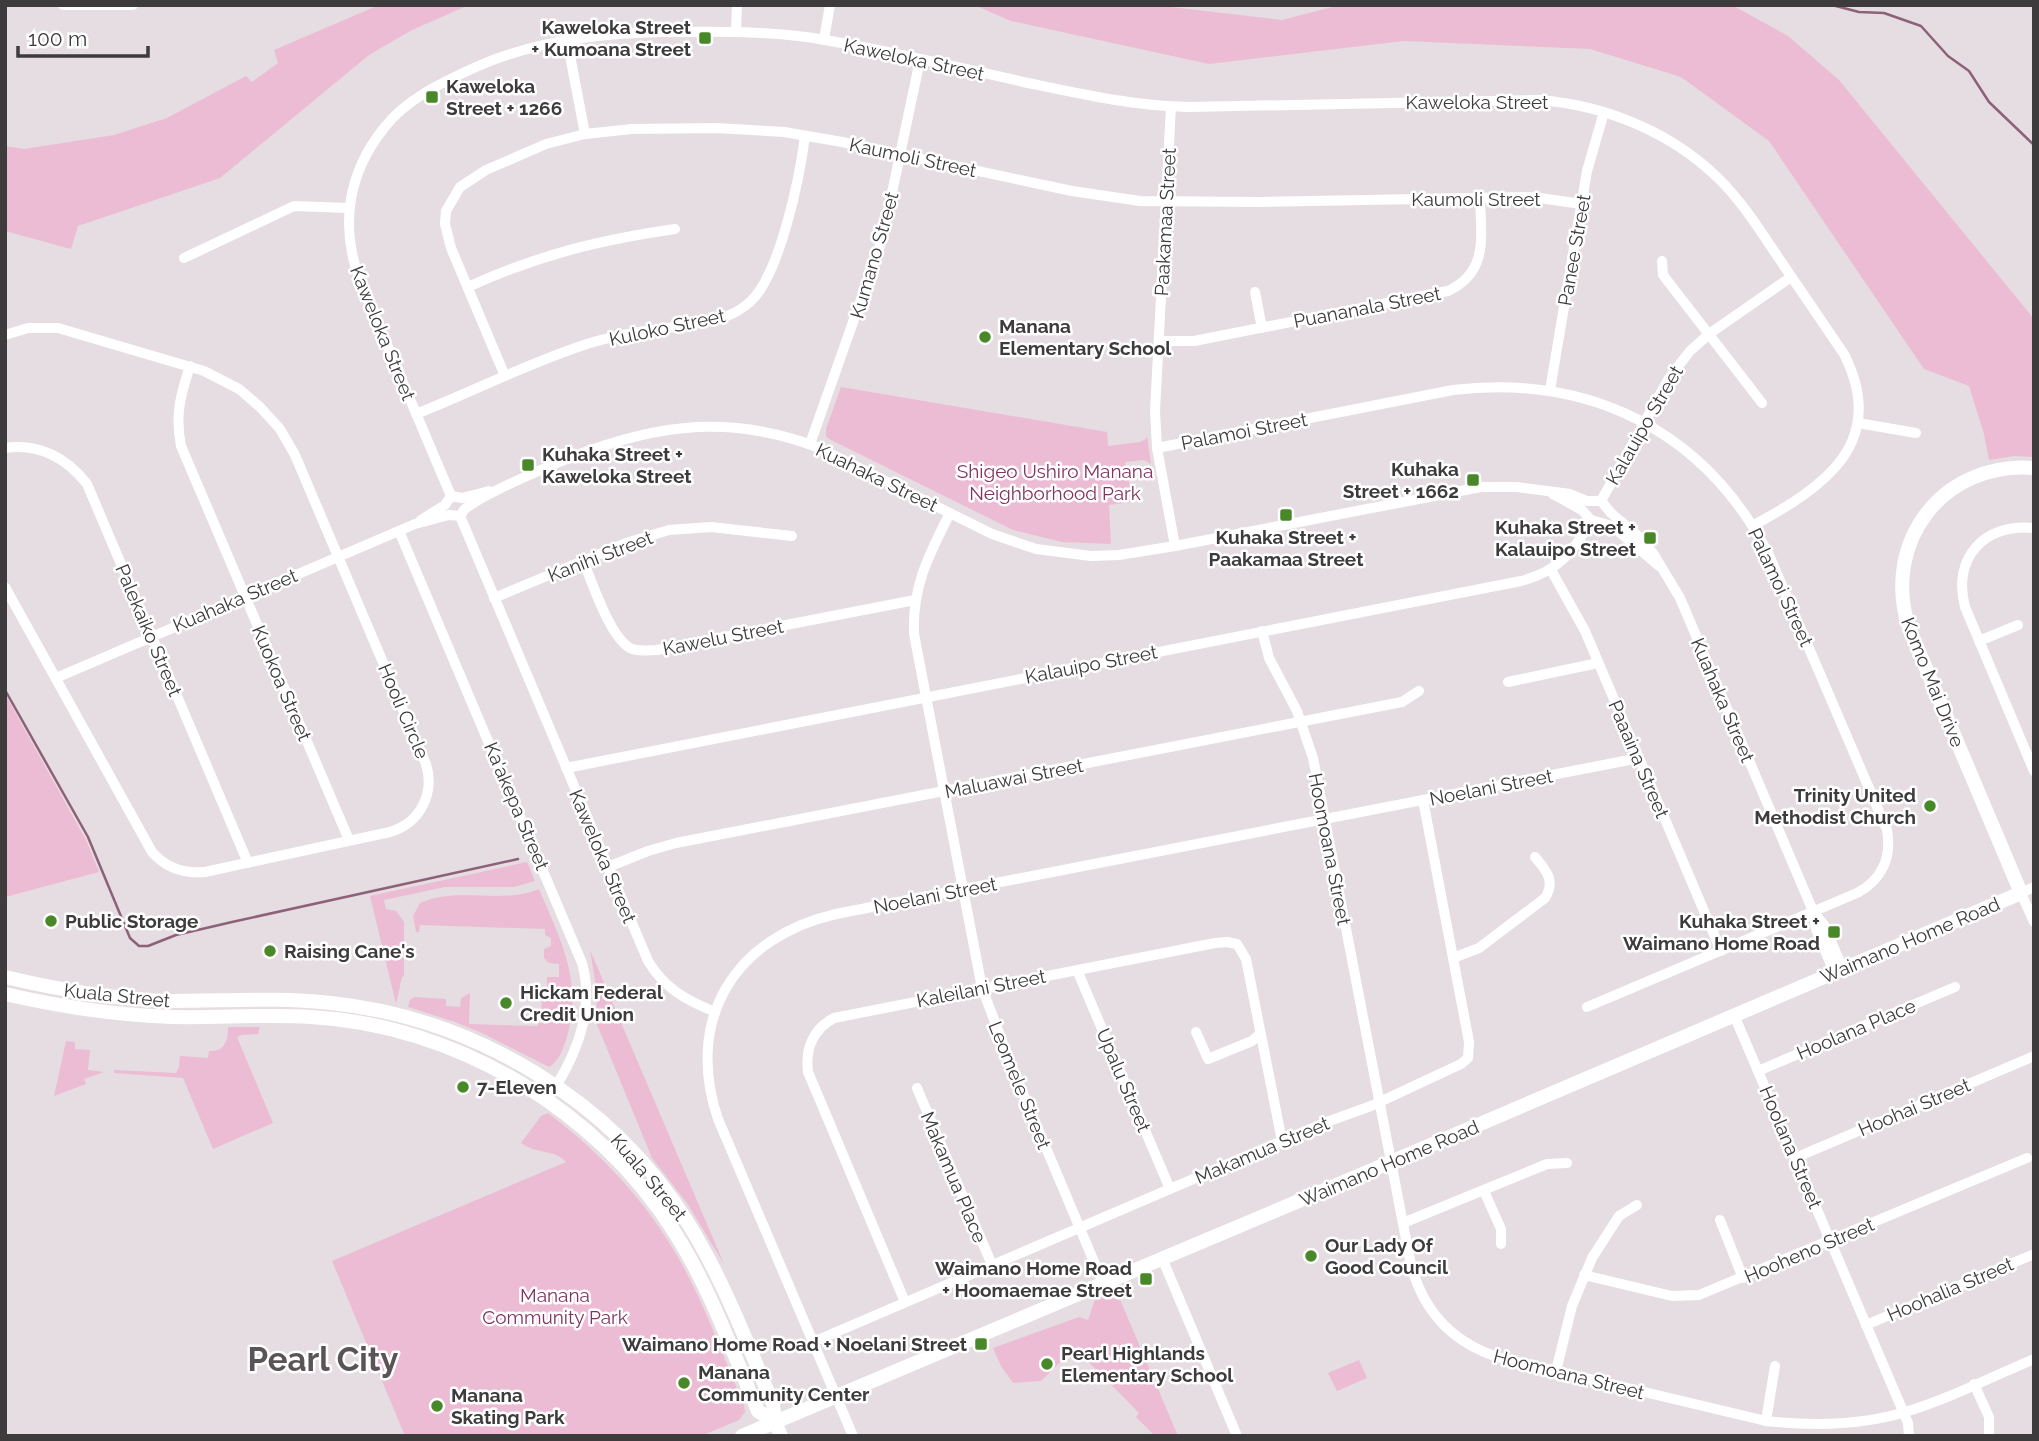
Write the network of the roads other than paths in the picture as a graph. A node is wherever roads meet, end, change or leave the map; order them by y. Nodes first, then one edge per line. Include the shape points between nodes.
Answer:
1 (63, 5) edge
2 (133, 5) edge
3 (737, 5) edge
4 (830, 5) edge
5 (736, 32) junction
6 (824, 39) junction
7 (567, 40) junction
8 (920, 60) junction
9 (1171, 106) junction
10 (1604, 112) junction
11 (585, 134) junction
12 (805, 136) junction
13 (901, 155) junction
14 (1480, 198) junction
15 (1166, 202) junction
16 (1582, 204) junction
17 (348, 208) junction
18 (675, 229) dead end
19 (184, 258) dead end
20 (1662, 261) dead end
21 (1791, 277) junction
22 (468, 287) junction
23 (1255, 292) dead end
24 (1262, 328) junction
25 (1709, 334) junction
26 (5, 335) edge
27 (1159, 341) junction
28 (190, 366) junction
29 (505, 376) junction
30 (1550, 390) junction
31 (1762, 403) dead end
32 (416, 414) junction
33 (1644, 423) junction
34 (1858, 424) junction
35 (1916, 433) dead end
36 (810, 444) junction
37 (5, 448) edge
38 (1157, 448) junction
39 (2034, 468) edge
40 (1552, 493) junction
41 (1600, 503) junction
42 (455, 506) junction
43 (950, 513) junction
44 (1592, 518) junction
45 (1754, 525) junction
46 (2034, 528) edge
47 (398, 531) junction
48 (793, 536) dead end
49 (1175, 546) junction
50 (338, 556) junction
51 (583, 561) junction
52 (1661, 567) junction
53 (1551, 570) junction
54 (5, 587) edge
55 (245, 596) junction
56 (494, 598) junction
57 (915, 600) junction
58 (2018, 625) dead end
59 (1262, 631) junction
60 (151, 635) junction
61 (1979, 641) junction
62 (1598, 663) junction
63 (56, 678) junction
64 (1508, 682) dead end
65 (1419, 691) dead end
66 (925, 696) junction
67 (1301, 722) junction
68 (1638, 757) junction
69 (566, 768) junction
70 (2034, 771) edge
71 (944, 792) junction
72 (1423, 800) junction
73 (1324, 820) junction
74 (349, 840) junction
75 (1535, 857) dead end
76 (248, 863) junction
77 (608, 867) junction
78 (963, 890) junction
79 (2027, 890) edge
80 (1813, 911) junction
81 (2034, 922) edge
82 (1720, 951) junction
83 (1453, 958) junction
84 (1077, 970) junction
85 (1839, 970) junction
86 (5, 977) edge
87 (1955, 987) dead end
88 (982, 988) junction
89 (67, 991) junction
90 (5, 994) edge
91 (64, 1007) junction
92 (1587, 1007) dead end
93 (715, 1012) junction
94 (1734, 1014) junction
95 (401, 1016) junction
96 (396, 1031) junction
97 (1196, 1032) dead end
98 (1260, 1034) junction
99 (2034, 1056) edge
100 (1758, 1071) junction
101 (556, 1086) junction
102 (916, 1088) dead end
103 (547, 1100) junction
104 (1379, 1101) junction
105 (1282, 1141) junction
106 (1795, 1158) junction
107 (2027, 1158) dead end
108 (1391, 1162) junction
109 (1567, 1163) dead end
110 (1170, 1189) junction
111 (1484, 1191) junction
112 (1637, 1205) dead end
113 (1720, 1220) dead end
114 (1403, 1223) junction
115 (1080, 1228) junction
116 (1830, 1241) junction
117 (1501, 1244) dead end
118 (2034, 1254) edge
119 (1162, 1258) junction
120 (992, 1265) junction
121 (1584, 1275) junction
122 (1743, 1278) junction
123 (1103, 1283) junction
124 (905, 1302) junction
125 (1866, 1325) junction
126 (813, 1342) junction
127 (2034, 1359) edge
128 (1775, 1366) dead end
129 (1556, 1371) junction
130 (1975, 1384) junction
131 (836, 1396) junction
132 (1903, 1413) junction
133 (775, 1422) junction
134 (1766, 1422) junction
135 (1989, 1433) dead end
136 (742, 1436) edge
137 (782, 1436) edge
138 (853, 1436) edge
139 (1237, 1436) edge
140 (1909, 1436) edge

1 - 2 street
3 - 5 street
4 - 6 street, Kaweloka Street
5 - 6 street, Kaweloka Street
5 - 7 street, Kaweloka Street via 644,32
6 - 8 street, Kaweloka Street
7 - 11 street
7 - 17 street, Kaweloka Street via 484,63 411,103 388,122 368,149
8 - 9 street, Kaweloka Street via 1087,95
8 - 13 street, Kumano Street
9 - 10 street, Kaweloka Street via 1527,100
9 - 15 street, Paakamaa Street
10 - 16 street, Panee Street
10 - 21 street, Kaweloka Street via 1665,138 1716,176 1752,218
11 - 12 street, Kaumoli Street via 716,128
11 - 22 street, Kaumoli Street via 506,160 460,187 450,202 445,224
12 - 13 street, Kaumoli Street
12 - 29 street, Kuloko Street via 791,208 771,269 761,290 744,307 718,320 586,344
13 - 15 street, Kaumoli Street via 1072,191
13 - 36 street, Kumano Street via 874,264
14 - 15 street, Kaumoli Street
14 - 16 street, Kaumoli Street via 1532,197
14 - 24 street, Puananala Street via 1480,254 1473,271 1456,288
15 - 27 street, Paakamaa Street
16 - 30 street, Panee Street
17 - 19 street via 294,206
17 - 32 street, Kaweloka Street via 355,268
18 - 22 street via 567,249
20 - 25 street via 1664,275
21 - 25 street, Kalauipo Street
21 - 34 street, Kaweloka Street via 1850,366 1858,396
22 - 29 street, Kaumoli Street
23 - 24 street
24 - 27 street, Puananala Street via 1194,341
25 - 31 street
25 - 33 street, Kalauipo Street via 1678,364
26 - 28 street, Hooli Circle via 28,328 58,328
27 - 38 street, Paakamaa Street
28 - 50 street, Hooli Circle via 239,389 276,424 295,455
28 - 55 street, Kuokoa Street via 178,406 181,446
29 - 32 street, Kuloko Street
30 - 33 street, Palamoi Street via 1595,401
30 - 38 street, Palamoi Street via 1508,386 1453,390
32 - 42 street, Kaweloka Street
33 - 41 street, Kalauipo Street
33 - 45 street, Palamoi Street via 1700,462
34 - 35 street
34 - 45 street, Kaweloka Street via 1845,456 1826,480
36 - 42 street, Kuahaka Street via 737,428 657,430 605,444
36 - 43 street, Kuahaka Street
37 - 60 street, Palekaiko Street via 46,452 81,477
38 - 49 street, Paakamaa Street
39 - 79 main road, Komo Mai Drive via 1986,472 1946,494 1916,528 1902,580 1909,628
40 - 41 street, Kuahaka Street
40 - 44 street, Kuahaka Street
40 - 49 street, Kuahaka Street via 1482,487
41 - 44 street via 1587,506
41 - 44 street via 1605,516
41 - 52 street, Kuahaka Street via 1644,542
42 - 47 street, Kuahaka Street
42 - 56 street, Kaweloka Street
43 - 49 street, Kuahaka Street via 1013,542 1060,554 1119,555
43 - 57 street, Leomele Street via 923,568
44 - 52 street, Kuahaka Street via 1618,530
44 - 53 street, Kalauipo Street via 1573,552
45 - 80 street, Palamoi Street via 1889,839 1886,861 1871,884
46 - 61 street via 1992,534 1968,559 1961,587
47 - 50 street, Kuahaka Street
47 - 101 street, Ka'akepa Street via 582,963 584,1018 573,1056
48 - 51 street, Kanihi Street via 686,528 639,538
50 - 55 street, Kuahaka Street
50 - 74 street, Hooli Circle via 424,759 429,782 424,804 406,824
51 - 56 street, Kanihi Street
51 - 57 street, Kawelu Street via 618,636 629,648 640,650
52 - 80 street, Kuahaka Street via 1680,598
53 - 59 street, Kalauipo Street via 1521,581
53 - 62 street, Paaaina Street
54 - 63 street, Hooli Circle
55 - 60 street, Kuahaka Street
55 - 74 street, Kuokoa Street
56 - 69 street, Kaweloka Street
57 - 66 street, Leomele Street via 914,634
58 - 61 street
59 - 66 street, Kalauipo Street
59 - 67 street, Hoomoana Street via 1273,667
60 - 63 street, Kuahaka Street
60 - 76 street, Palekaiko Street
61 - 70 street
62 - 64 street
62 - 68 street, Paaaina Street
63 - 76 street, Hooli Circle via 156,857 177,870 194,873
65 - 67 street, Maluawai Street via 1402,702
66 - 69 street, Kalauipo Street
66 - 71 street, Leomele Street
67 - 71 street, Maluawai Street
67 - 73 street, Hoomoana Street
68 - 72 street, Noelani Street
68 - 82 street, Paaaina Street
69 - 77 street, Kaweloka Street
71 - 77 street, Maluawai Street via 668,845
71 - 78 street, Leomele Street
72 - 73 street, Noelani Street
72 - 83 street, Makamua Street
73 - 78 street, Noelani Street
73 - 104 street, Hoomoana Street
74 - 76 street, Hooli Circle
75 - 83 street via 1550,880 1545,898 1479,948
77 - 93 street, Kaweloka Street via 662,982 679,996
78 - 88 street, Leomele Street
78 - 93 street, Noelani Street via 819,918 781,933 740,969
79 - 81 street, Komo Mai Drive
79 - 85 main road, Waimano Home Road
80 - 82 street, Palamoi Street
80 - 85 street, Kuahaka Street via 1824,925
82 - 92 street, Palamoi Street
83 - 104 street, Makamua Street via 1468,1058
84 - 88 street, Kaleilani Street
84 - 98 street, Kaleilani Street via 1215,943 1237,944 1246,959
84 - 110 street, Upalu Street
85 - 94 main road, Waimano Home Road
86 - 89 main road, Kuala Street
87 - 100 street, Hoolana Place
88 - 115 street, Leomele Street
88 - 124 street, Kaleilani Street via 834,1018 816,1034 808,1051 811,1083
89 - 91 main road
89 - 95 main road, Kuala Street via 160,1000 329,1003
90 - 91 main road, Kuala Street
91 - 96 main road, Kuala Street via 147,1016 310,1017
93 - 126 street, Noelani Street via 707,1052 713,1102
94 - 100 street, Hoolana Street
94 - 108 main road, Waimano Home Road
95 - 96 main road
95 - 101 main road, Kuala Street via 481,1044
96 - 103 main road, Kuala Street via 456,1051
97 - 98 street via 1208,1059
98 - 105 street, Kaleilani Street
99 - 106 street, Hoohai Street
100 - 106 street, Hoolana Street
101 - 103 main road
101 - 133 main road, Kuala Street via 628,1148 687,1221 724,1291 773,1404
102 - 120 street, Makamua Place
103 - 133 main road, Kuala Street via 612,1154 662,1213 695,1267 758,1411
104 - 105 street, Makamua Street
104 - 108 street, Hoomoana Street
105 - 110 street, Makamua Street
106 - 116 street, Hoolana Street
107 - 116 street, Hooheno Street
108 - 114 street, Hoomoana Street
108 - 119 main road, Waimano Home Road
109 - 111 street via 1547,1164
110 - 115 street, Makamua Street
111 - 114 street
111 - 117 street via 1501,1229
112 - 121 street via 1619,1216
113 - 122 street
114 - 129 street, Hoomoana Street via 1422,1296 1450,1332 1486,1353
115 - 120 street, Makamua Street
115 - 123 street, Leomele Street
116 - 122 street, Hooheno Street
116 - 125 street, Hoolana Street
118 - 125 street, Hoohalia Street
119 - 123 main road, Waimano Home Road
119 - 139 street
120 - 124 street, Makamua Street
121 - 122 street, Hooheno Street via 1678,1296 1699,1294
121 - 129 street
123 - 131 main road, Waimano Home Road
124 - 126 street, Makamua Street
125 - 132 street, Hoolana Street
126 - 131 street, Noelani Street
127 - 130 street, Hoomoana Street
128 - 134 street
129 - 134 street, Hoomoana Street
130 - 132 street, Hoomoana Street
130 - 135 street via 1989,1417
131 - 133 main road, Waimano Home Road
131 - 138 street, Noelani Street
132 - 134 street, Hoomoana Street via 1833,1424
132 - 140 street, Hoolana Street
133 - 136 main road, Waimano Home Road
133 - 137 main road

